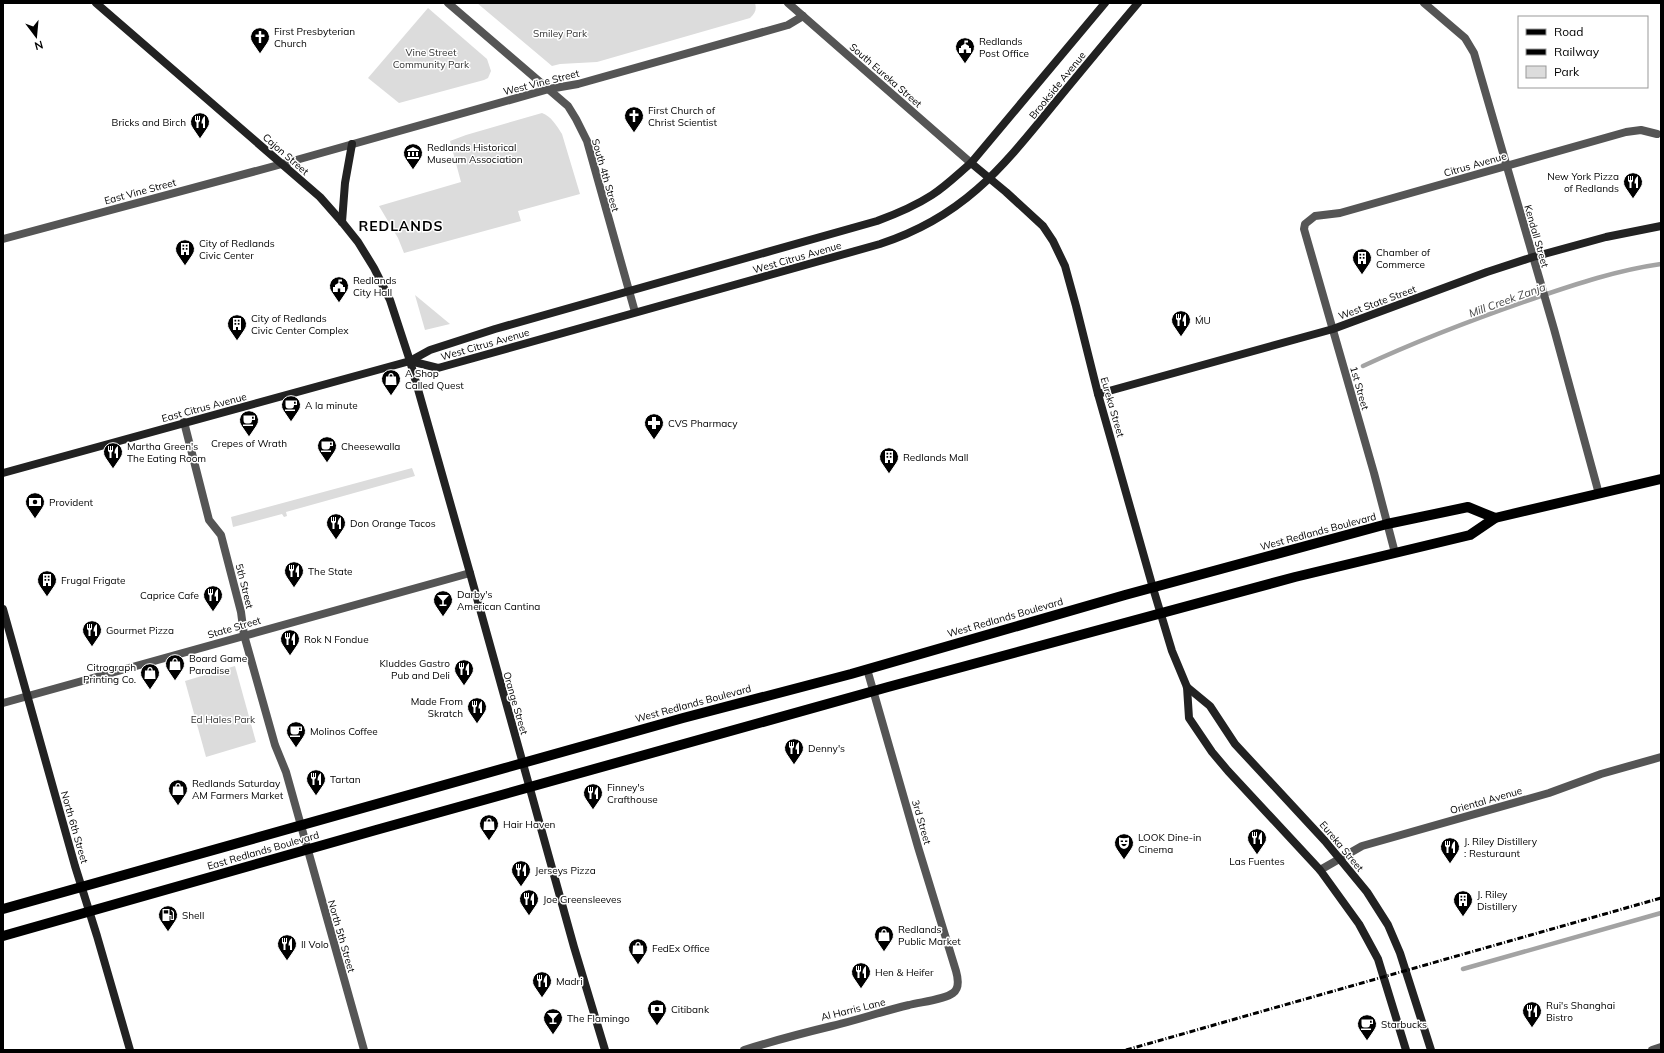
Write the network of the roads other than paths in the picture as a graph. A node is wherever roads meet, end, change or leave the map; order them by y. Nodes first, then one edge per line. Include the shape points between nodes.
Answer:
1 (96, 3) edge
2 (448, 3) edge
3 (788, 3) edge
4 (1105, 3) edge
5 (1138, 3) edge
6 (1424, 3) edge
7 (804, 16) junction
8 (549, 89) junction
9 (1657, 134) dead end
10 (352, 144) junction
11 (971, 163) junction
12 (282, 164) junction
13 (1507, 165) junction
14 (990, 178) junction
15 (342, 222) junction
16 (1661, 226) edge
17 (1304, 229) joint
18 (3, 239) edge
19 (1533, 258) junction
20 (629, 290) junction
21 (635, 312) junction
22 (1333, 329) junction
23 (410, 361) junction
24 (1098, 394) junction
25 (184, 422) junction
26 (3, 473) edge
27 (1661, 479) edge
28 (1599, 494) junction
29 (1495, 518) junction
30 (1387, 524) junction
31 (1395, 553) junction
32 (470, 573) junction
33 (1153, 588) junction
34 (3, 609) edge
35 (1161, 613) junction
36 (244, 635) junction
37 (867, 668) junction
38 (1187, 687) junction
39 (874, 692) junction
40 (28, 696) junction
41 (3, 703) edge
42 (1661, 757) edge
43 (523, 764) junction
44 (529, 787) junction
45 (300, 827) junction
46 (307, 849) junction
47 (1340, 859) junction
48 (1320, 870) junction
49 (82, 887) junction
50 (3, 909) edge
51 (90, 912) junction
52 (3, 936) edge
53 (959, 980) joint
54 (1661, 1047) edge
55 (130, 1050) edge
56 (364, 1050) edge
57 (605, 1050) edge
58 (744, 1050) edge
59 (1406, 1050) edge
60 (1431, 1050) edge
61 (1652, 1050) edge

1 - 12 main road, Cajon Street
2 - 8 street, South 4th Street
3 - 7 street, South Eureka Street
4 - 11 main road, Brookside Avenue
5 - 14 main road, Brookside Avenue via 1009,159
6 - 13 street, Kendall Street via 1465,38 1474,53
7 - 8 street, West Vine Street via 788,25 592,80
7 - 11 street, South Eureka Street
8 - 10 street, West Vine Street
8 - 20 street, South 4th Street via 568,106 587,141
9 - 13 street, Citrus Avenue via 1641,130 1626,132
10 - 12 street, West Vine Street
10 - 15 main road
11 - 14 main road, Eureka Street
11 - 20 main road, West Citrus Avenue via 932,196 877,221
12 - 15 main road, Cajon Street via 320,197
12 - 18 street, East Vine Street
13 - 17 street, Citrus Avenue via 1340,213 1315,216 1305,224
13 - 19 street, Kendall Street
14 - 21 main road, West Citrus Avenue via 949,212 900,238
14 - 24 main road, Eureka Street via 1031,214 1053,241 1065,266
15 - 23 main road, Cajon Street via 374,268 390,300
16 - 19 main road, West State Street via 1606,237
17 - 22 street, 1st Street
19 - 22 main road, West State Street via 1487,272
19 - 28 street, Kendall Street
20 - 21 street, South 4th Street
20 - 23 main road, West Citrus Avenue via 430,350
21 - 23 main road, West Citrus Avenue via 438,368
22 - 24 main road, West State Street
22 - 30 street, 1st Street
23 - 25 main road, East Citrus Avenue
23 - 32 main road, Orange Street
24 - 33 main road, Eureka Street
25 - 26 main road, East Citrus Avenue
25 - 36 street, 5th Street via 209,520 221,535 242,612
27 - 28 main road
28 - 29 main road
29 - 30 main road, West Redlands Boulevard via 1468,507
29 - 31 main road via 1470,535
30 - 31 street, 1st Street
30 - 33 main road, West Redlands Boulevard
31 - 35 main road
32 - 36 street, State Street
32 - 43 main road, Orange Street
33 - 35 main road, Eureka Street
33 - 37 main road, West Redlands Boulevard
34 - 40 main road, North 6th Street
35 - 38 main road, Eureka Street via 1172,651
35 - 39 main road
36 - 40 street, State Street
36 - 45 street, 5th Street
37 - 39 street, 3rd Street
37 - 43 main road, West Redlands Boulevard
38 - 47 main road, Eureka Street via 1210,706 1235,744
38 - 48 main road, Eureka Street via 1189,718 1212,752
39 - 44 main road
39 - 53 street, 3rd Street
40 - 41 street, State Street
40 - 49 main road, North 6th Street
42 - 47 street, Oriental Avenue via 1601,774 1549,793 1362,846
43 - 44 main road, Orange Street
43 - 45 main road, East Redlands Boulevard
44 - 46 main road, East Redlands Boulevard
44 - 57 main road, Orange Street
45 - 46 street, North 5th Street
45 - 49 main road, East Redlands Boulevard
46 - 51 main road, East Redlands Boulevard
46 - 56 street, North 5th Street
47 - 48 street, Oriental Avenue
47 - 60 main road, Eureka Street via 1388,925 1407,970
48 - 59 main road, Eureka Street via 1359,924 1378,959
49 - 50 main road, East Redlands Boulevard
49 - 51 main road, North 6th Street
51 - 52 main road, East Redlands Boulevard
51 - 55 main road, North 6th Street
53 - 58 street, Al Harris Lane via 952,994
54 - 61 street

